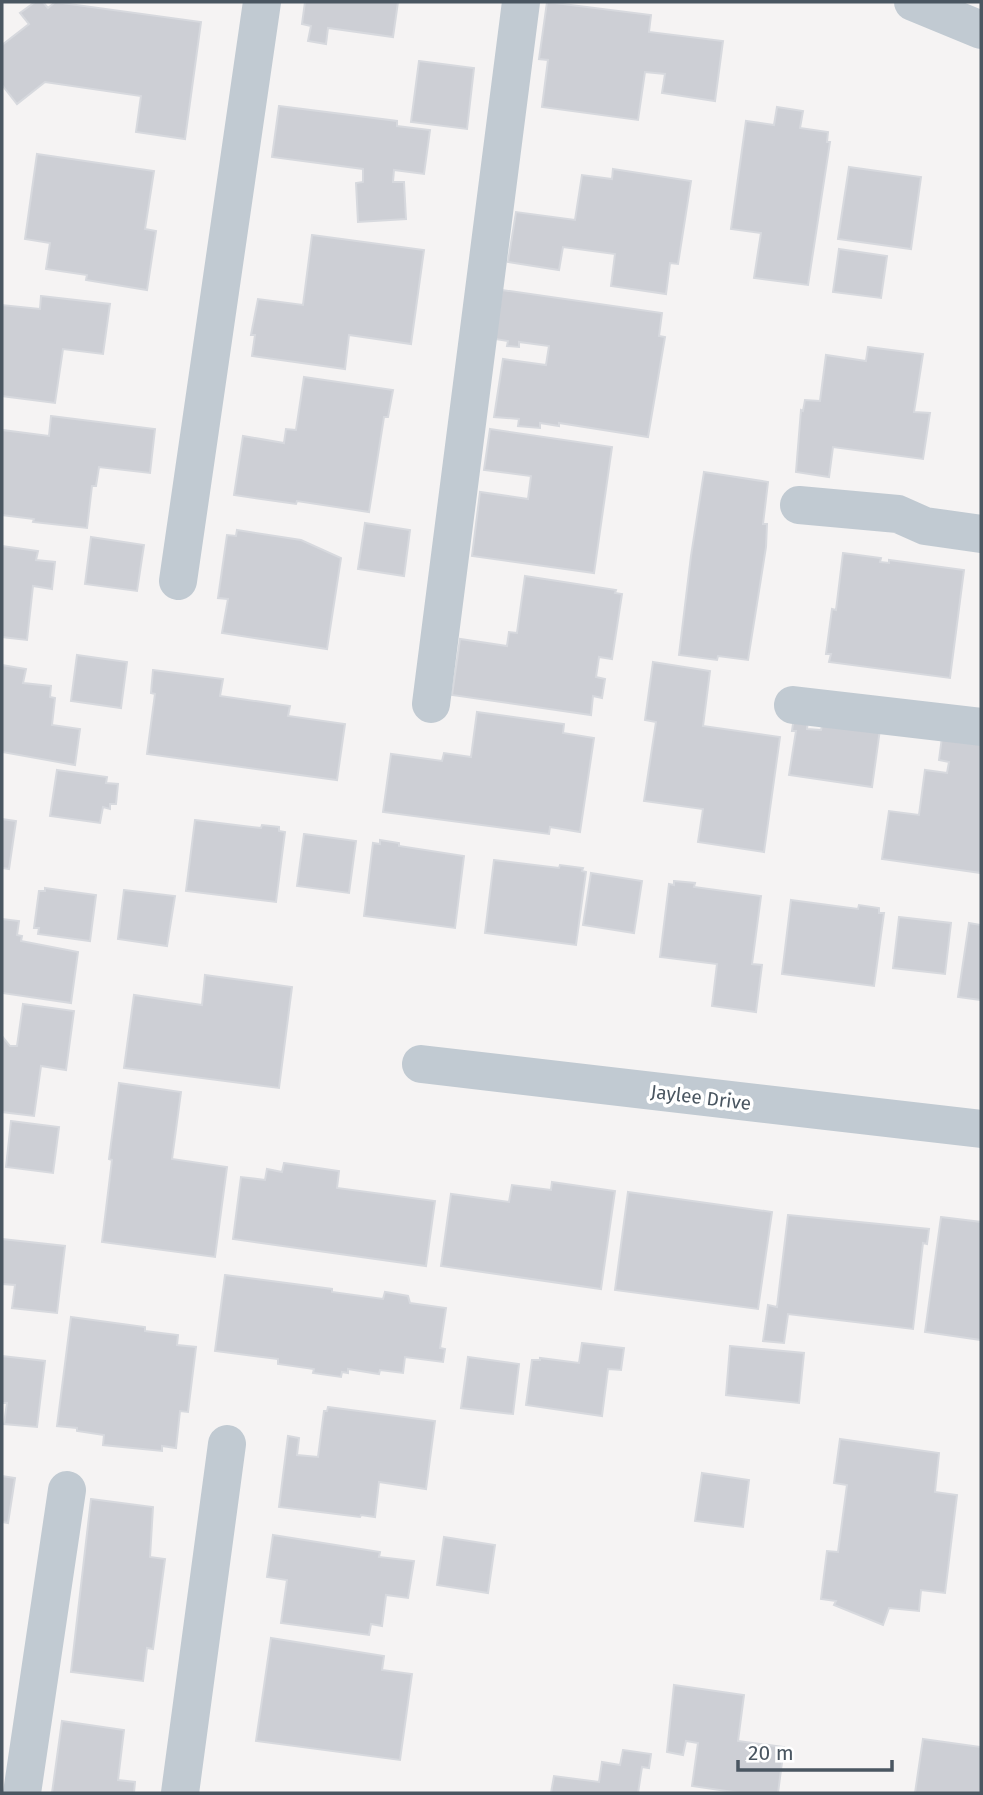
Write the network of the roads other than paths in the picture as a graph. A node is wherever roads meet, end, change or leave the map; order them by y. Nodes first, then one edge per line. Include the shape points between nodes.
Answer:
1 (262, 2) edge
2 (521, 2) edge
3 (913, 2) edge
4 (981, 30) edge
5 (799, 505) dead end
6 (981, 534) edge
7 (178, 581) dead end
8 (430, 704) dead end
9 (793, 705) dead end
10 (981, 727) edge
11 (421, 1064) dead end
12 (981, 1129) edge
13 (227, 1444) dead end
14 (66, 1490) dead end
15 (22, 1793) edge
16 (180, 1793) edge

1 - 7 street
2 - 8 street
3 - 4 street
5 - 6 street via 898,514 925,526
9 - 10 street
11 - 12 street, Jaylee Drive
13 - 16 street
14 - 15 street

